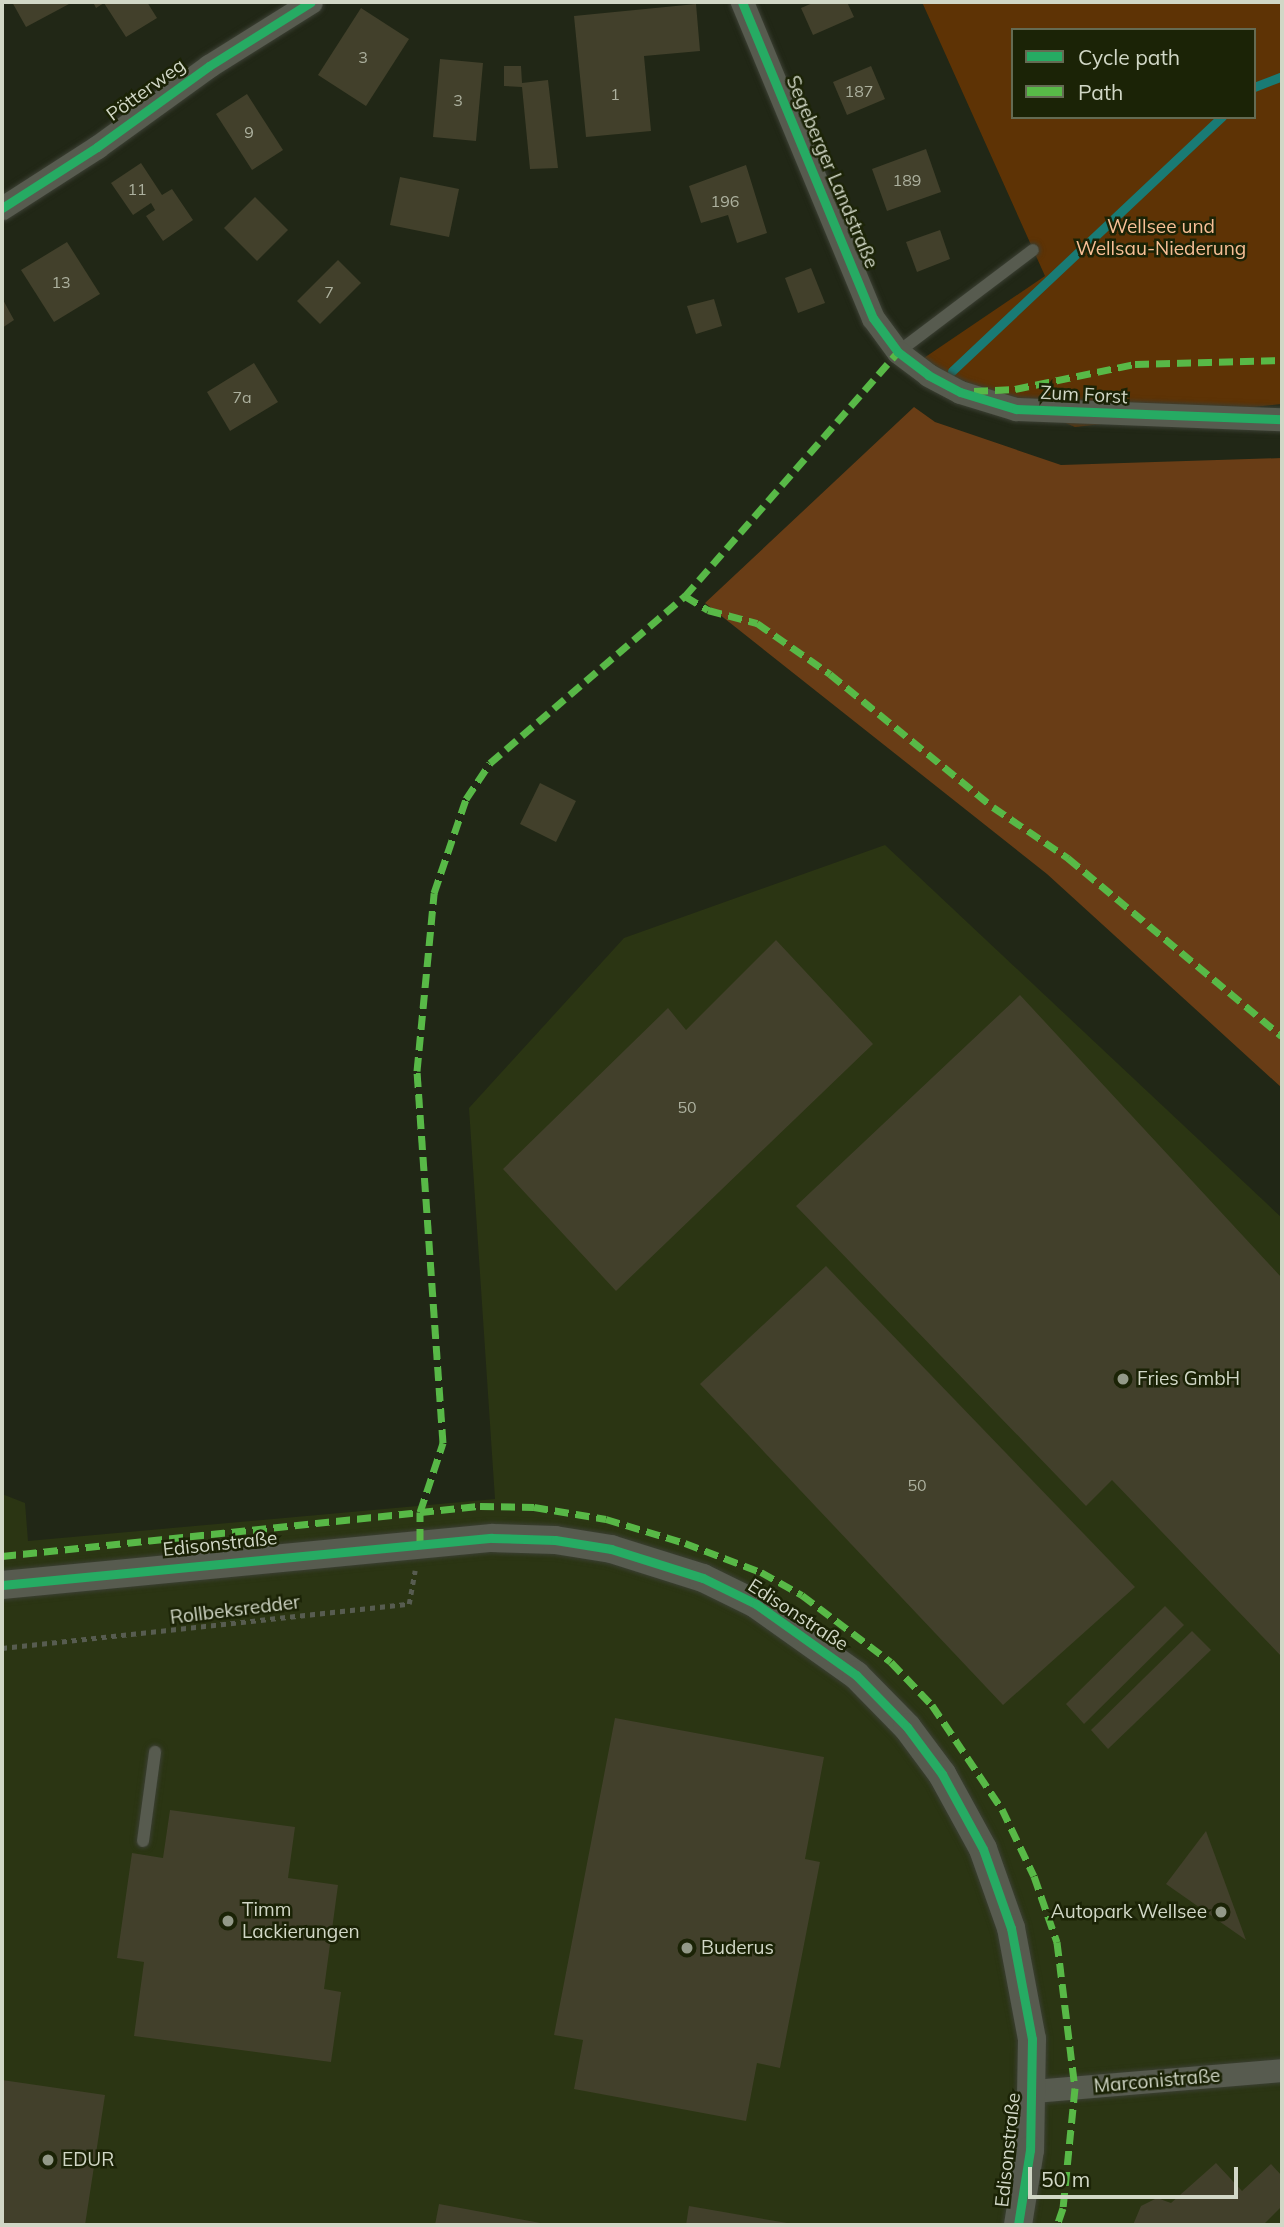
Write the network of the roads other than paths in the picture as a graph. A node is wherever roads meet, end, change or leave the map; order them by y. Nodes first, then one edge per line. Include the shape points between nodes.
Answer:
1 (311, 2) edge
2 (742, 2) edge
3 (2, 208) edge
4 (1033, 250) dead end
5 (898, 352) junction
6 (1282, 419) edge
7 (2, 1585) edge
8 (155, 1752) dead end
9 (143, 1841) dead end
10 (1282, 2070) edge
11 (1032, 2091) junction
12 (1018, 2225) edge

1 - 3 street, Pötterweg via 209,65 97,147
2 - 5 street, Segeberger Landstraße via 873,318
4 - 5 lane
5 - 6 street, Zum Forst via 928,376 960,392 1016,409
7 - 11 street, Edisonstraße via 420,1542 555,1540 654,1561 756,1604 856,1675 907,1727 942,1774 984,1849 1021,1975 1032,2039
8 - 9 lane
10 - 11 street, Marconistraße
11 - 12 street, Edisonstraße via 1030,2150

